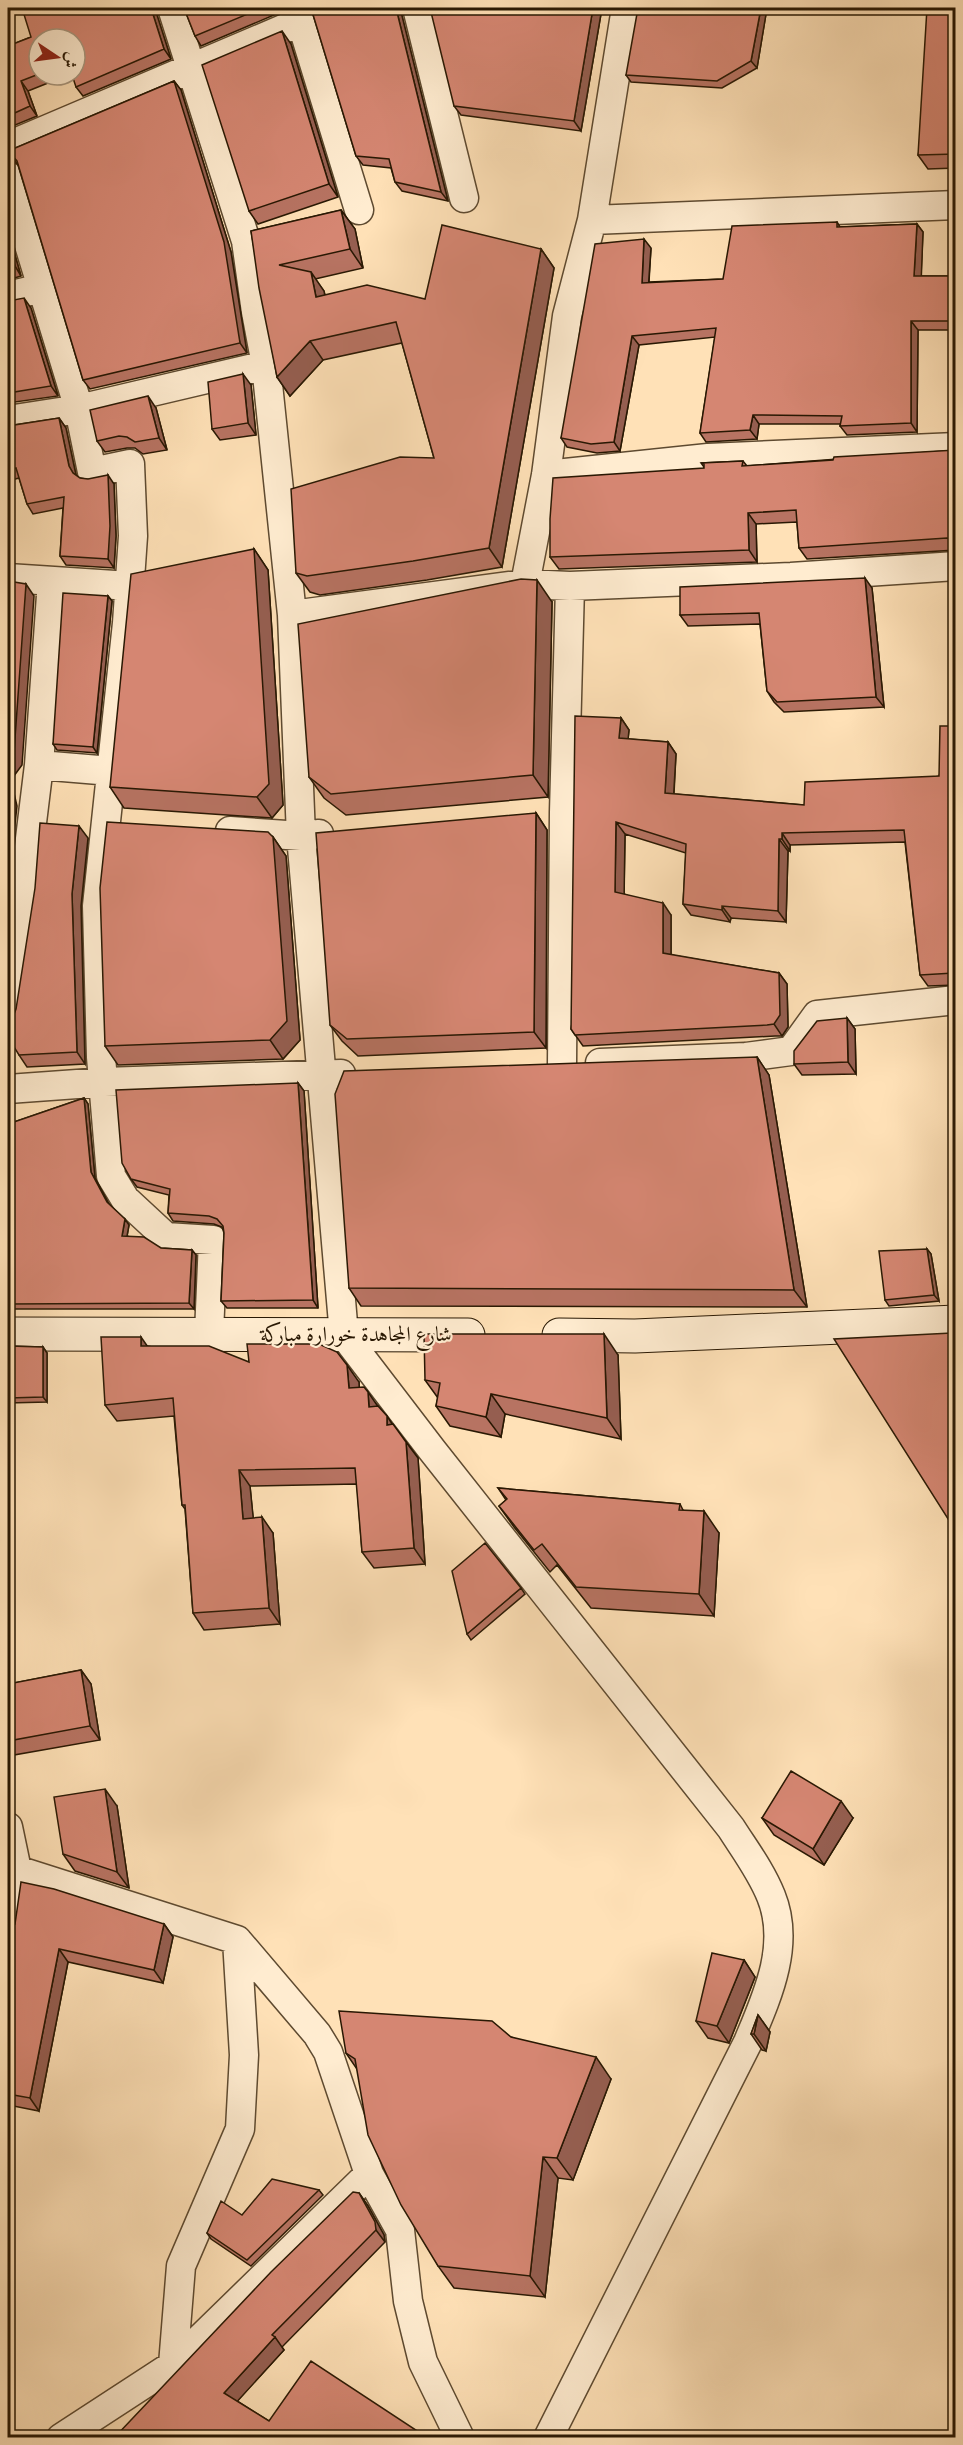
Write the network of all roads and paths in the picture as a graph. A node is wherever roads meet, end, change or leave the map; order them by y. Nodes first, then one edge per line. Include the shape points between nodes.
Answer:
1 (172, 8) edge
2 (417, 8) edge
3 (626, 8) edge
4 (299, 14) edge
5 (191, 68) junction
6 (8, 146) edge
7 (8, 176) edge
8 (464, 198) dead end
9 (956, 205) edge
10 (359, 210) dead end
11 (592, 220) junction
12 (42, 288) junction
13 (8, 296) edge
14 (266, 365) junction
15 (80, 409) junction
16 (8, 420) edge
17 (956, 447) edge
18 (546, 476) junction
19 (956, 566) edge
20 (8, 578) edge
21 (52, 581) junction
22 (525, 584) junction
23 (130, 586) junction
24 (570, 586) junction
25 (292, 615) junction
26 (39, 765) junction
27 (111, 771) junction
28 (209, 830) edge
29 (349, 831) edge
30 (301, 836) junction
31 (956, 1000) edge
32 (8, 1019) edge
33 (367, 1073) edge
34 (321, 1075) junction
35 (105, 1082) junction
36 (8, 1089) edge
37 (956, 1322) edge
38 (209, 1333) junction
39 (8, 1334) edge
40 (344, 1335) junction
41 (495, 1335) edge
42 (531, 1335) edge
43 (8, 1827) edge
44 (16, 1870) junction
45 (8, 1935) edge
46 (237, 1940) junction
47 (369, 2174) junction
48 (173, 2365) junction
49 (61, 2438) edge
50 (460, 2438) edge
51 (548, 2438) edge

1 - 5 street
2 - 8 street
3 - 11 street
4 - 5 street
4 - 10 street
5 - 6 street
5 - 14 street via 246,241
7 - 12 street
9 - 11 street
11 - 18 street via 567,316
12 - 13 street
12 - 15 street
14 - 15 street
14 - 25 street
15 - 16 street
15 - 23 street via 92,472 130,464
17 - 18 street via 708,458
18 - 22 street
19 - 24 street
20 - 21 street
21 - 23 street
21 - 26 street
22 - 24 street
22 - 25 street
23 - 27 street
24 - 31 street via 552,813 551,1066 746,1057 790,1051 817,1015
25 - 30 street
26 - 27 street
26 - 32 street
27 - 35 street via 117,824 97,906
28 - 30 street
29 - 30 street
30 - 34 street
33 - 34 street
34 - 35 street
34 - 40 street
35 - 36 street
35 - 38 street via 111,1176 125,1199 166,1237 213,1240
37 - 42 street via 635,1336
38 - 39 street, شارع المجاهدة خورارة مباركة
38 - 40 street, شارع المجاهدة خورارة مباركة
40 - 41 street, شارع المجاهدة خورارة مباركة
40 - 51 street via 731,1828 760,1872 772,1898 779,1928 769,1993 748,2042
43 - 44 street
44 - 45 street
44 - 46 street
46 - 47 street via 328,2052
46 - 48 street via 244,2055 240,2129 182,2266
47 - 48 street
47 - 50 street via 400,2230 408,2301 423,2362
48 - 49 street

